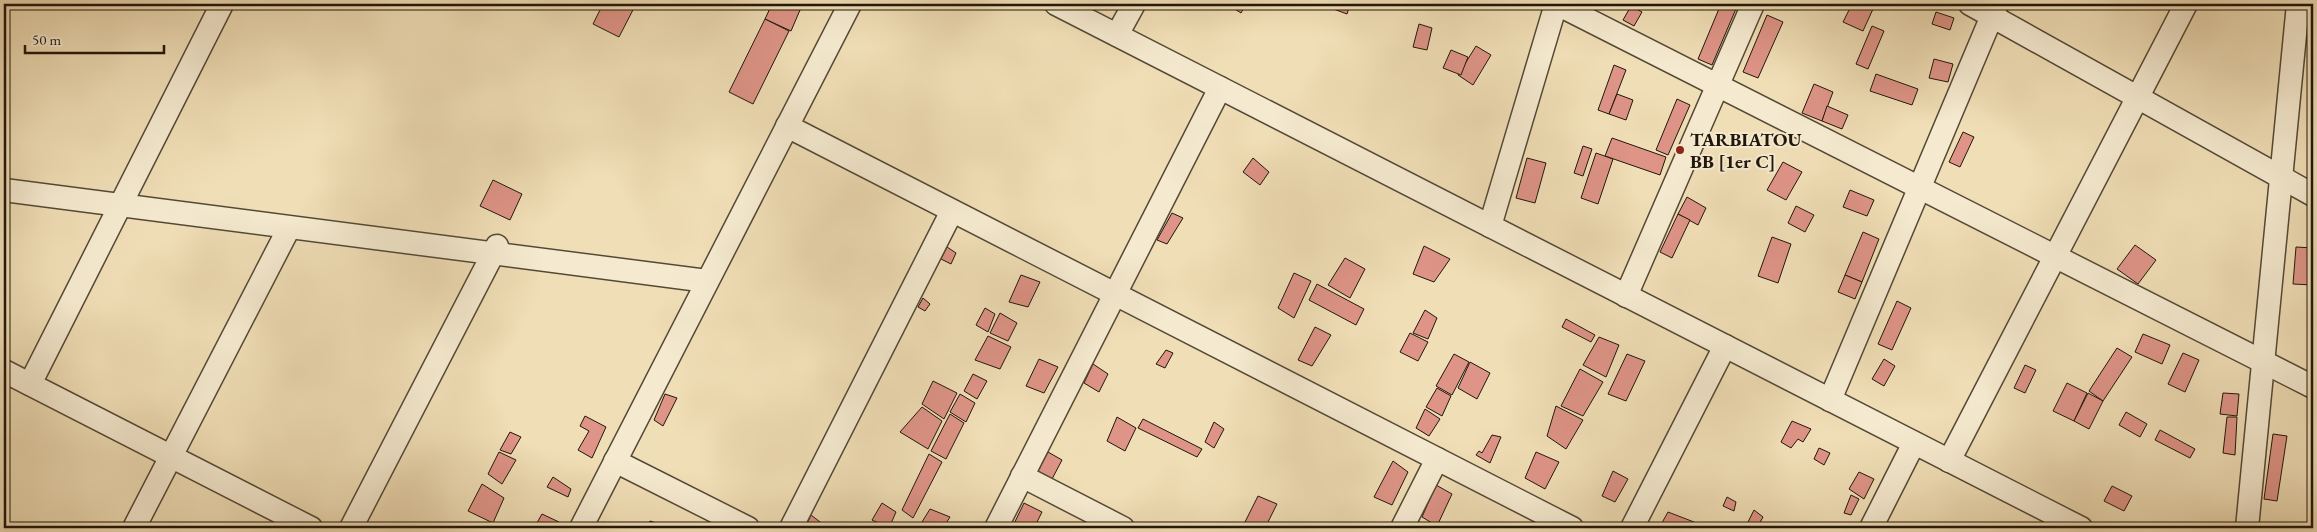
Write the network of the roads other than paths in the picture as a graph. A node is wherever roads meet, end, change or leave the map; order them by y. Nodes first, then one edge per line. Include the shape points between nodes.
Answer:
1 (222, 4) edge
2 (850, 4) edge
3 (1056, 4) edge
4 (1134, 4) edge
5 (1557, 4) edge
6 (1753, 4) edge
7 (1970, 4) edge
8 (2186, 4) edge
9 (2298, 4) edge
10 (1995, 10) edge
11 (1117, 35) junction
12 (1717, 85) junction
13 (1220, 88) junction
14 (2137, 97) junction
15 (787, 126) junction
16 (2281, 177) junction
17 (1920, 188) junction
18 (4, 190) edge
19 (2313, 195) edge
20 (120, 205) junction
21 (952, 211) junction
22 (1490, 226) junction
23 (289, 228) junction
24 (494, 250) junction
25 (2055, 256) junction
26 (708, 281) junction
27 (1115, 294) junction
28 (1626, 296) junction
29 (1725, 346) junction
30 (2263, 362) junction
31 (4, 371) edge
32 (30, 384) junction
33 (2313, 387) edge
34 (1830, 400) junction
35 (1914, 443) junction
36 (171, 456) junction
37 (1436, 459) junction
38 (615, 461) junction
39 (1949, 461) junction
40 (1022, 476) junction
41 (134, 528) edge
42 (311, 528) edge
43 (351, 528) edge
44 (581, 528) edge
45 (748, 528) edge
46 (791, 528) edge
47 (996, 528) edge
48 (1123, 528) edge
49 (1402, 528) edge
50 (1572, 528) edge
51 (1632, 528) edge
52 (1871, 528) edge
53 (2080, 528) edge
54 (2247, 528) edge

1 - 20 street
2 - 15 street
3 - 11 street
4 - 11 street
5 - 12 street
5 - 22 street
6 - 12 street
7 - 10 street
8 - 14 street
9 - 16 street
10 - 14 street
10 - 17 street
11 - 13 street
12 - 17 street
12 - 28 street
13 - 22 street
13 - 27 street
14 - 16 street
14 - 25 street
15 - 21 street
15 - 26 street
16 - 19 street
16 - 30 street
17 - 25 street
17 - 34 street
18 - 20 street
20 - 23 street
20 - 32 street
21 - 27 street
21 - 46 street
22 - 28 street
23 - 24 street
23 - 36 street
24 - 26 street
24 - 43 street
25 - 30 street
25 - 39 street
26 - 38 street
27 - 37 street
27 - 40 street
28 - 29 street
29 - 34 street
29 - 51 street
30 - 33 street
30 - 54 street
31 - 32 street
32 - 36 street
34 - 35 street
35 - 39 street
35 - 52 street
36 - 41 street
36 - 42 street
37 - 49 street
37 - 50 street
38 - 44 street
38 - 45 street
39 - 53 street
40 - 47 street
40 - 48 street

